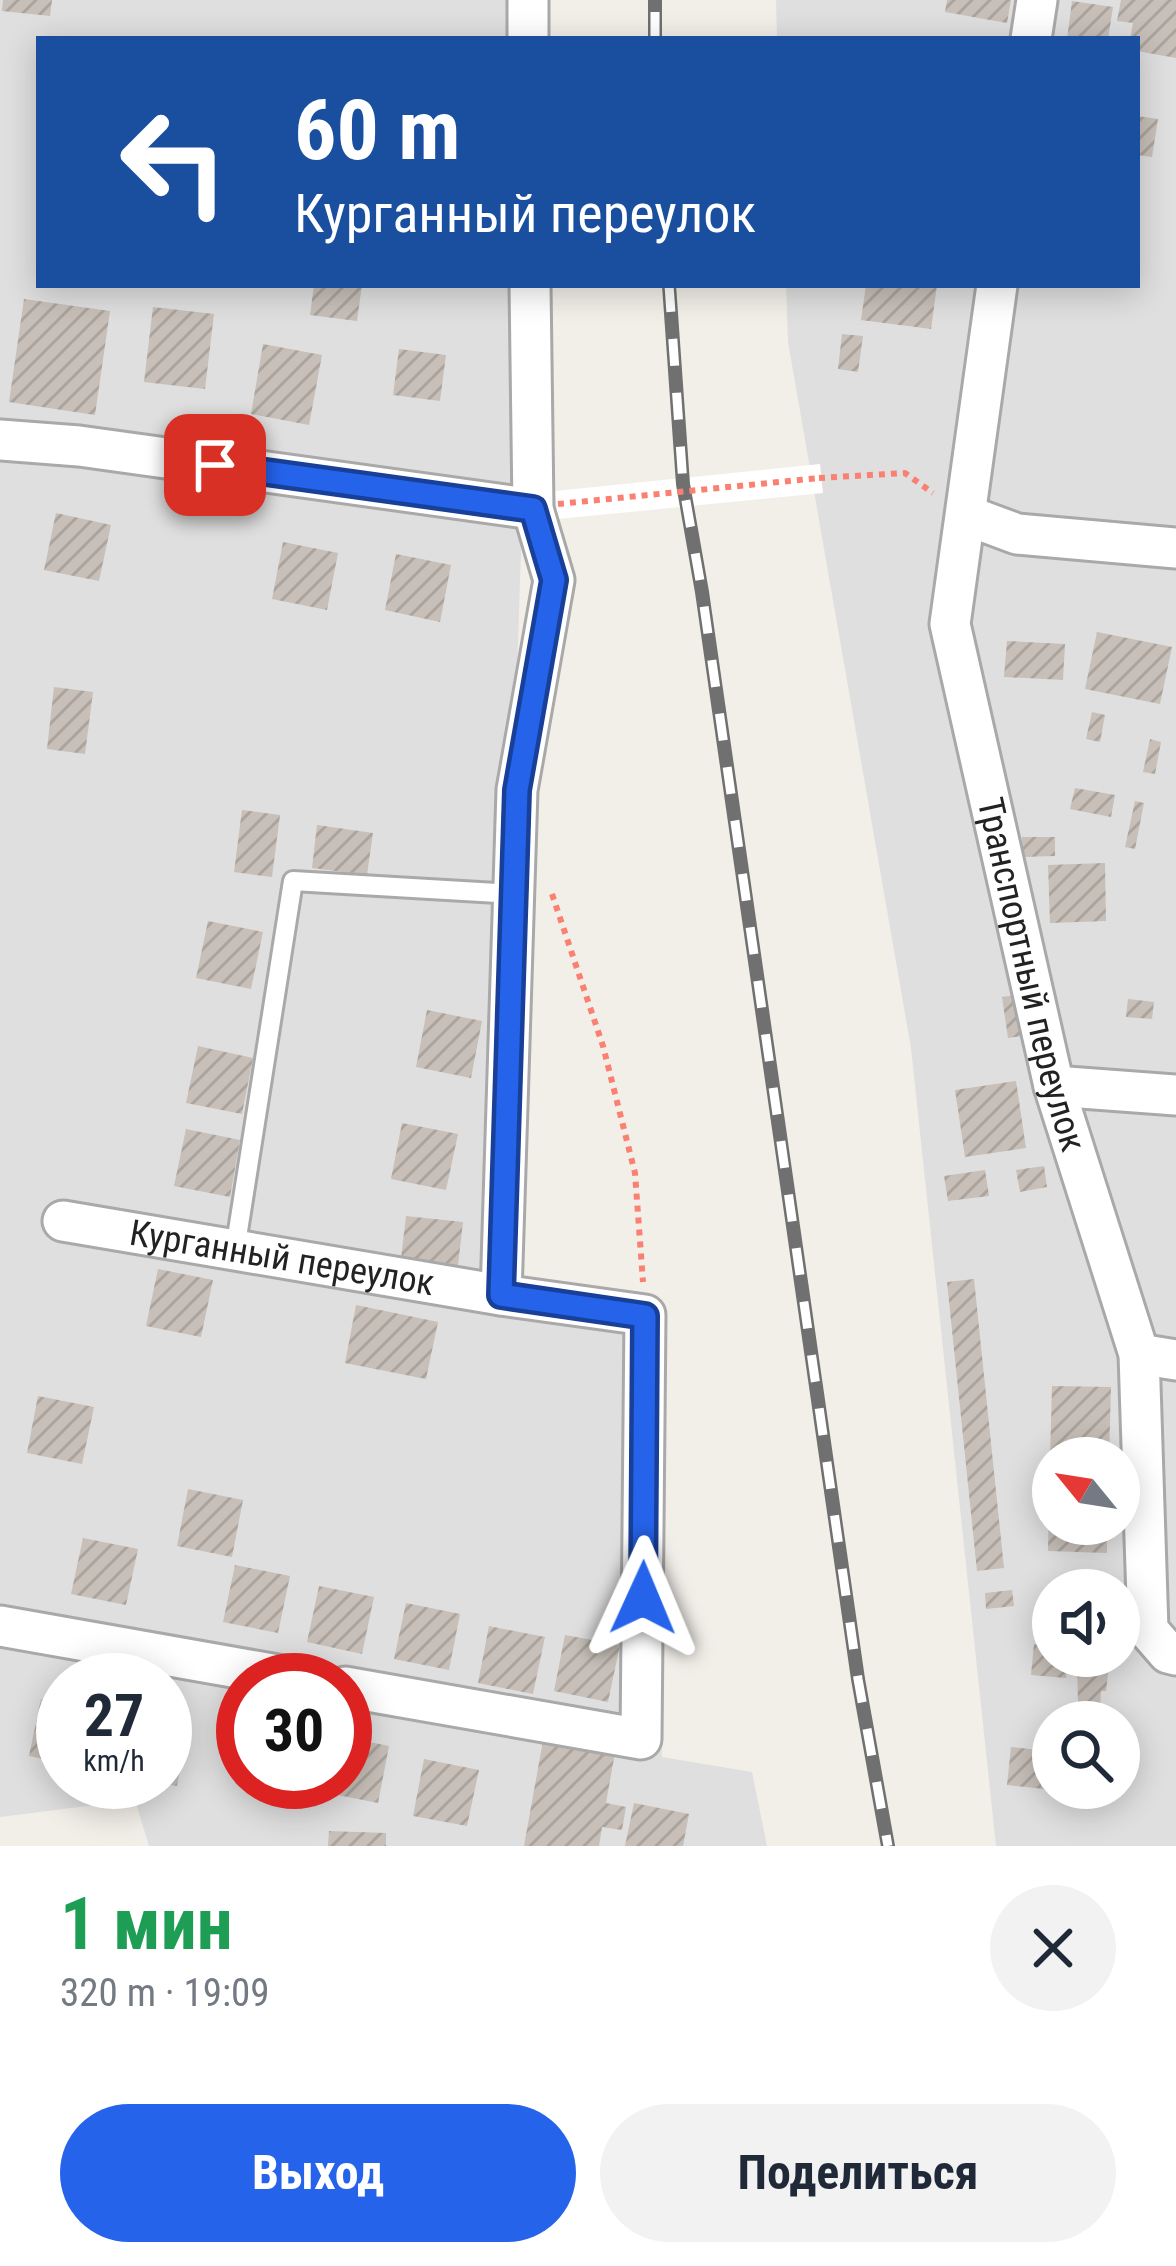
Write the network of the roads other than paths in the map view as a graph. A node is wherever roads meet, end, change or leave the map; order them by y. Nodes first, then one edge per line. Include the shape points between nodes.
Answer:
1 (528, 0) edge
2 (1037, 0) edge
3 (528, 36) edge
4 (1031, 36) edge
5 (530, 288) edge
6 (998, 288) edge
7 (0, 440) edge
8 (545, 507) junction
9 (966, 515) junction
10 (1176, 548) edge
11 (530, 885) junction
12 (1054, 1086) junction
13 (1176, 1095) edge
14 (64, 1221) dead end
15 (235, 1250) junction
16 (501, 1295) junction
17 (1158, 1357) edge
18 (0, 1626) edge
19 (1172, 1654) edge
20 (216, 1664) edge
21 (372, 1692) edge

1 - 3 street
2 - 4 street
5 - 8 street
6 - 9 street, Транспортный переулок
7 - 8 street
8 - 11 street via 554,580 517,790
9 - 10 street via 1017,534
9 - 12 street, Транспортный переулок via 950,624
11 - 15 lane via 293,881
11 - 16 street
12 - 13 street
12 - 17 street, Транспортный переулок
14 - 15 street, Курганный переулок
15 - 16 street, Курганный переулок
16 - 21 street, Курганный переулок via 645,1316 641,1739
17 - 19 street, Транспортный переулок via 1148,1630
18 - 20 street

